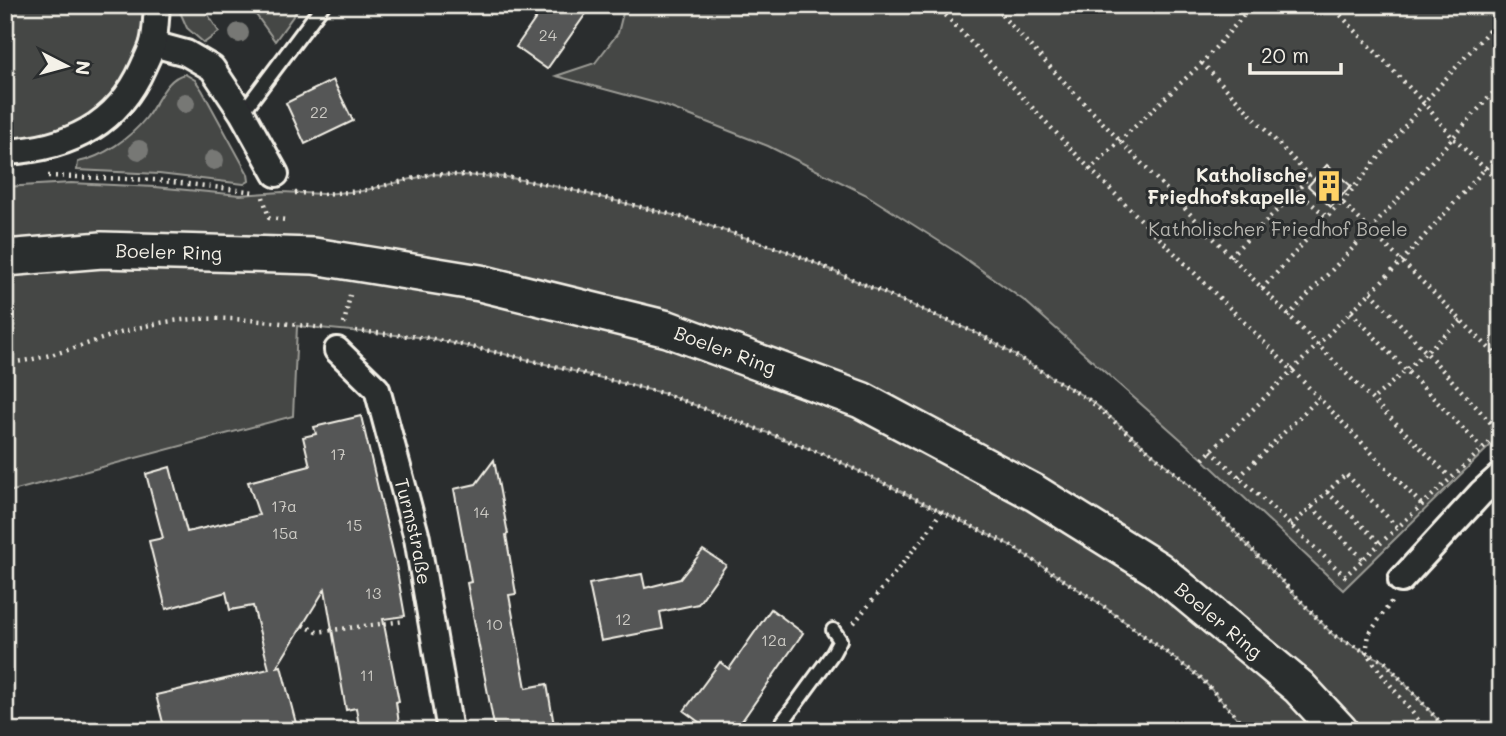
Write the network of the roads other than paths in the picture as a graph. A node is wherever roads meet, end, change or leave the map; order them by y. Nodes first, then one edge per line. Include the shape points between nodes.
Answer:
1 (158, 5) edge
2 (323, 5) edge
3 (153, 44) junction
4 (242, 113) junction
5 (5, 152) edge
6 (277, 186) road end
7 (5, 258) edge
8 (334, 339) road end
9 (1501, 475) edge
10 (1401, 580) road end
11 (836, 635) road end
12 (450, 731) edge
13 (776, 731) edge
14 (1340, 731) edge

1 - 3 street
2 - 4 lane
3 - 4 street via 186,53 212,68
3 - 5 street via 134,89 90,131 55,146
4 - 6 street
7 - 14 main road, Boeler Ring via 102,250 314,256 480,283 668,329 861,400 1035,493 1157,569 1299,687
8 - 12 street, Turmstraße via 377,388 417,538
9 - 10 street
11 - 13 lane

